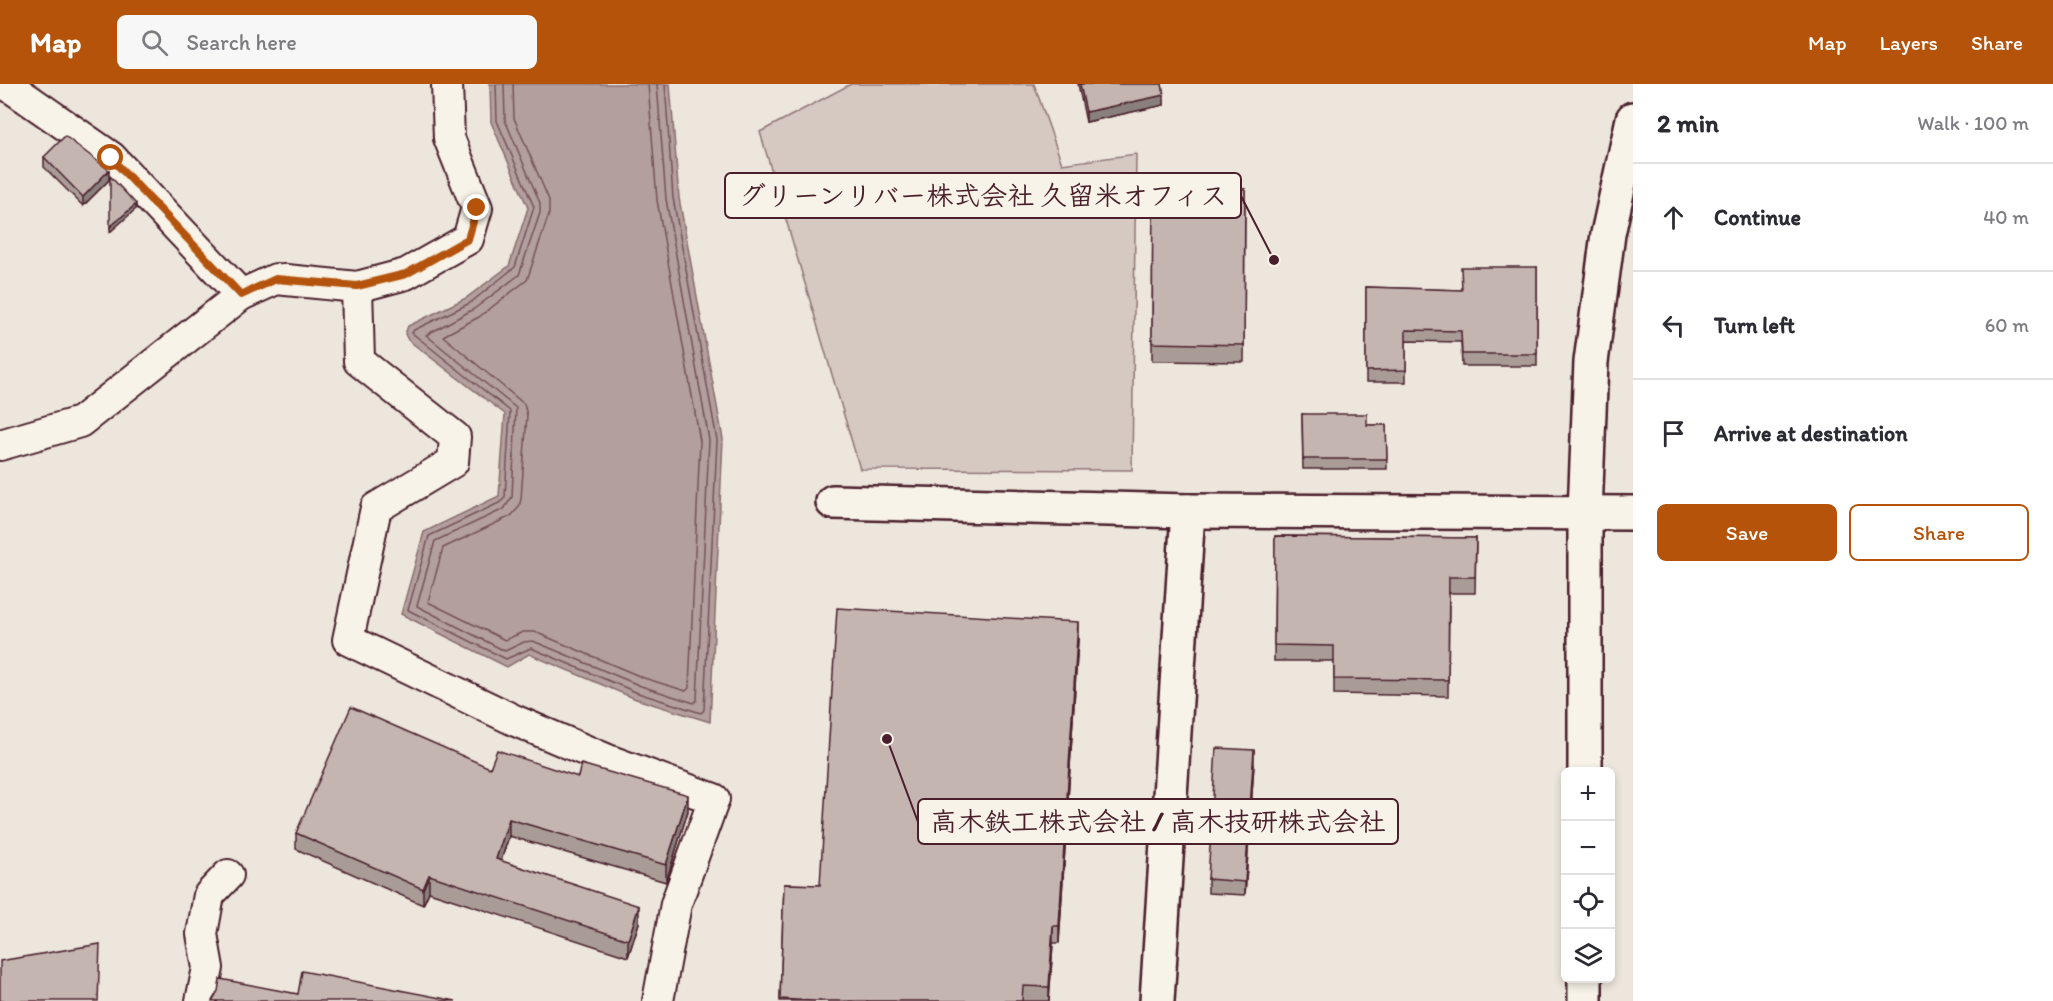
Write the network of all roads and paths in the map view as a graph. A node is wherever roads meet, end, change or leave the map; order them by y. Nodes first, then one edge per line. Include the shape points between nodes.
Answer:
1 (6, 84) edge
2 (447, 84) edge
3 (1633, 119) edge
4 (357, 286) junction
5 (241, 295) junction
6 (0, 445) edge
7 (833, 502) dead end
8 (1188, 511) junction
9 (1585, 513) junction
10 (1633, 513) edge
11 (1585, 767) edge
12 (228, 875) dead end
13 (1585, 983) edge
14 (201, 1001) edge
15 (658, 1001) edge
16 (1157, 1001) edge
17 (1585, 1001) edge

1 - 5 street via 111,158
2 - 4 street via 449,138 477,208 468,239 406,274
3 - 9 street via 1608,234 1591,362
4 - 5 street via 276,279
4 - 15 street via 359,360 455,437 453,462 376,508 348,640 516,721 714,799 676,904
5 - 6 street via 80,422
7 - 8 street
8 - 9 street
8 - 16 street
9 - 10 street
9 - 11 street
12 - 14 street via 209,895 202,934 208,968
13 - 17 street

